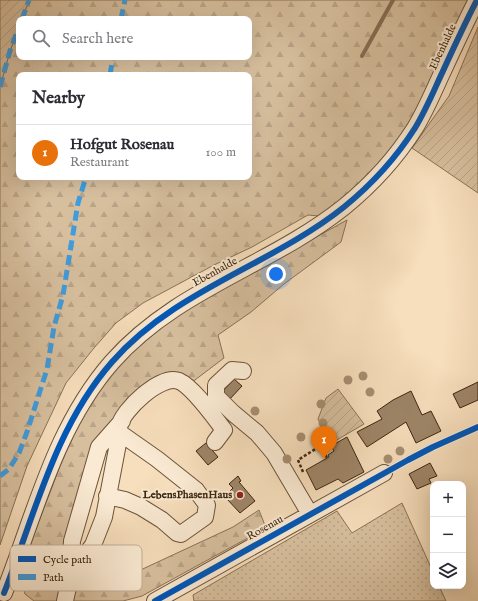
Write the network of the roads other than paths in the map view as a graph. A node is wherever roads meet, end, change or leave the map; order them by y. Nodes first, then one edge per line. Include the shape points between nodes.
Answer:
1 (477, 0) edge
2 (243, 371) dead end
3 (121, 427) junction
4 (214, 442) dead end
5 (384, 473) dead end
6 (107, 496) junction
7 (310, 514) junction
8 (22, 545) edge
9 (72, 545) edge
10 (93, 545) edge
11 (10, 563) edge
12 (0, 571) edge
13 (10, 582) edge
14 (67, 591) edge
15 (6, 596) edge
16 (65, 601) edge
17 (155, 601) edge

1 - 8 street, Ebenhalde via 414,128 368,186 312,229 172,309 135,338 108,367 88,393 64,434
2 - 7 street via 232,370 225,376 216,385 216,396 258,433 274,453
3 - 4 street via 137,400 164,382 170,379 177,380 194,394 224,430
3 - 6 street
3 - 6 street via 196,490 207,505 205,517 181,534 141,507
3 - 9 street via 99,447
5 - 7 street, Rosenau
6 - 10 street via 104,517
7 - 17 street, Rosenau
11 - 12 street
13 - 15 street, Ebenhalde
14 - 16 street

